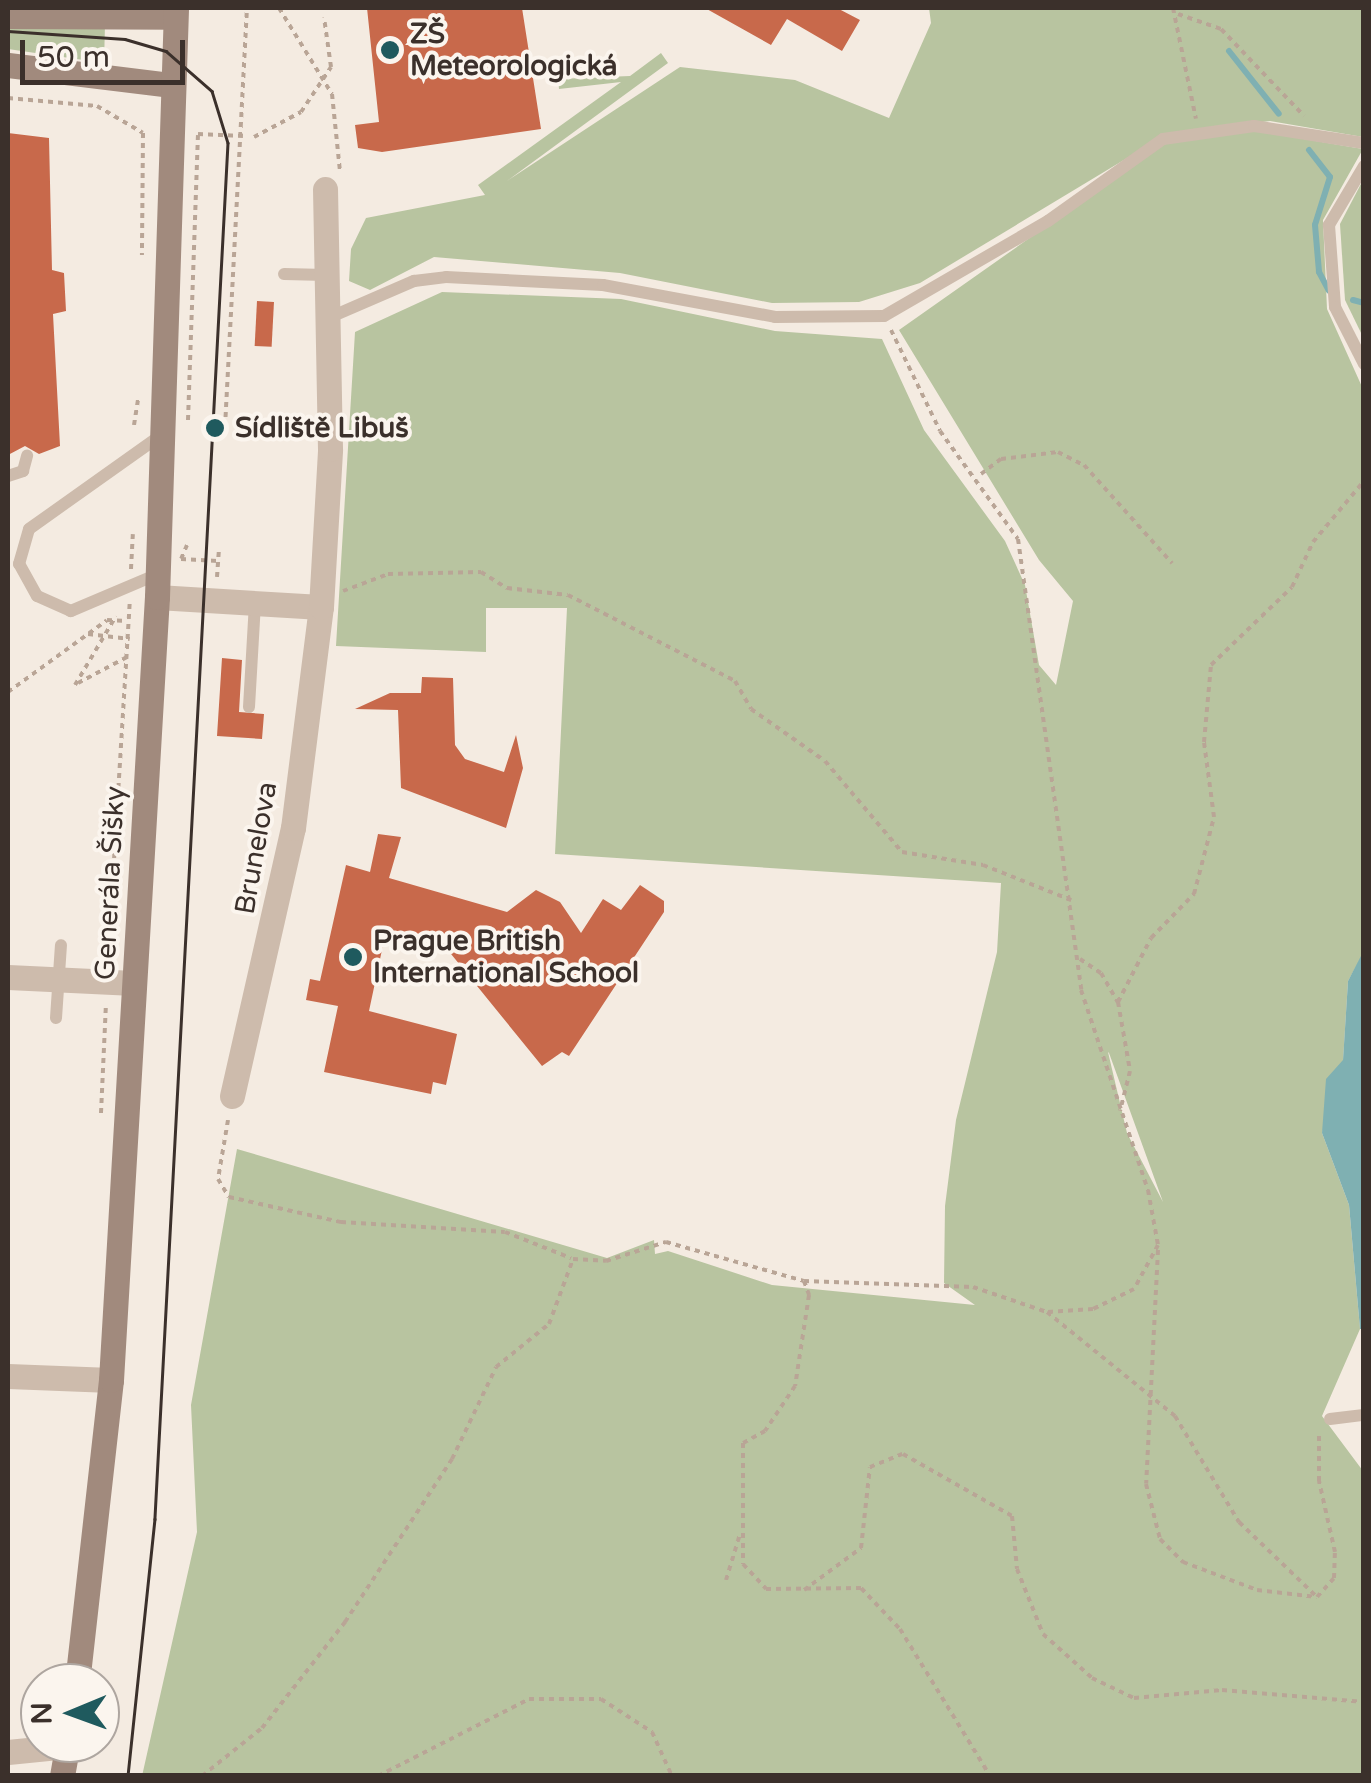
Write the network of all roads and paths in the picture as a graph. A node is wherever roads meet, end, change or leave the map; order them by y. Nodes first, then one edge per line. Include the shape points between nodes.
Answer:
1 (247, 8) edge
2 (1173, 8) edge
3 (175, 12) edge
4 (1178, 14) junction
5 (8, 16) edge
6 (324, 17) dead end
7 (8, 65) edge
8 (172, 85) junction
9 (8, 98) edge
10 (1193, 131) junction
11 (254, 137) dead end
12 (1337, 138) junction
13 (1364, 143) edge
14 (1364, 166) edge
15 (325, 188) dead end
16 (142, 266) dead end
17 (284, 274) dead end
18 (326, 274) junction
19 (884, 316) junction
20 (326, 320) junction
21 (1364, 364) edge
22 (138, 386) dead end
23 (188, 418) dead end
24 (134, 424) dead end
25 (193, 426) dead end
26 (225, 426) dead end
27 (164, 432) junction
28 (27, 456) dead end
29 (979, 475) junction
30 (8, 476) edge
31 (1364, 480) edge
32 (134, 532) dead end
33 (187, 545) dead end
34 (219, 547) dead end
35 (218, 561) junction
36 (1172, 563) dead end
37 (158, 585) junction
38 (130, 588) junction
39 (216, 600) junction
40 (327, 601) junction
41 (255, 602) junction
42 (116, 616) junction
43 (129, 623) junction
44 (88, 634) junction
45 (106, 636) junction
46 (128, 639) junction
47 (127, 657) junction
48 (9, 688) edge
49 (249, 707) dead end
50 (1071, 900) junction
51 (61, 945) dead end
52 (1078, 958) junction
53 (8, 977) edge
54 (58, 980) junction
55 (107, 982) junction
56 (134, 983) junction
57 (1118, 1002) junction
58 (56, 1018) dead end
59 (232, 1096) joint
60 (1120, 1111) junction
61 (100, 1120) dead end
62 (1158, 1246) junction
63 (573, 1259) junction
64 (804, 1281) junction
65 (1047, 1312) junction
66 (8, 1376) edge
67 (112, 1380) junction
68 (1156, 1402) junction
69 (1364, 1416) edge
70 (1330, 1419) joint
71 (743, 1524) junction
72 (726, 1580) dead end
73 (804, 1590) junction
74 (1317, 1597) junction
75 (79, 1663) edge
76 (1364, 1702) edge
77 (202, 1776) edge
78 (378, 1776) edge
79 (672, 1776) edge
80 (990, 1776) edge

1 - 26 path
2 - 4 path
3 - 5 main road
3 - 8 main road, Generála Šišky
4 - 10 path via 1197,114
4 - 12 path via 1220,29 1310,123
6 - 11 path via 332,42 325,79 301,112
7 - 8 main road
8 - 27 main road, Generála Šišky
9 - 16 path via 97,106 143,133
10 - 12 lane via 1254,126
10 - 19 lane via 1163,139 1048,222
12 - 13 lane
14 - 21 lane via 1330,225 1335,307
15 - 18 street, Brunelova
17 - 18 lane
18 - 20 street, Brunelova
19 - 20 lane via 775,317 603,284 446,277 414,282
19 - 29 path via 940,431
20 - 40 street, Brunelova
22 - 24 path
23 - 25 path
27 - 37 main road, Generála Šišky
27 - 38 lane via 29,529 21,544 26,582 54,606 90,607
28 - 30 lane via 24,471
29 - 36 path via 1002,459 1058,452 1084,465
29 - 50 path via 1018,539
31 - 57 path via 1313,542 1292,588 1211,665 1204,742 1214,817 1194,894 1151,938
32 - 38 path
33 - 35 path via 182,559
34 - 35 path
35 - 39 path
37 - 38 lane
37 - 39 street
37 - 56 main road, Generála Šišky
38 - 43 path
39 - 41 street
40 - 41 street
40 - 50 path via 388,574 481,572 506,588 568,594 734,680 751,709 826,761 902,852 983,866
40 - 59 street, Brunelova via 292,828
41 - 49 lane
42 - 43 path
42 - 44 path
42 - 45 path
43 - 46 path
44 - 45 path
44 - 48 path
45 - 46 path
45 - 47 path via 75,685
46 - 47 path
47 - 55 path
50 - 52 path
51 - 54 lane
52 - 57 path via 1101,973
52 - 60 path
53 - 54 street
54 - 55 street
54 - 58 lane
55 - 56 street
55 - 61 path
56 - 67 main road, Generála Šišky
57 - 60 path via 1130,1071
59 - 63 path via 218,1180 229,1196 340,1222 504,1232
60 - 62 path
62 - 65 path via 1134,1288 1093,1309
62 - 68 path
63 - 64 path via 606,1261 666,1242
63 - 77 path via 549,1324 496,1367 452,1459 344,1622 262,1728
64 - 65 path via 973,1286
64 - 71 path via 809,1296 795,1386 766,1431 743,1443
65 - 68 path
66 - 67 street
67 - 75 main road, Generála Šišky
68 - 74 path via 1197,1441 1239,1522
68 - 74 path via 1146,1484 1160,1539 1183,1562 1239,1583
69 - 70 lane
70 - 74 path via 1319,1428 1319,1481 1334,1578
71 - 72 path
71 - 73 path via 743,1564 766,1589
73 - 76 path via 861,1548 870,1467 903,1454 1012,1516 1017,1569 1044,1634 1092,1678 1134,1698 1222,1690
73 - 80 path via 861,1588 900,1630
78 - 79 path via 528,1699 602,1699 652,1732

